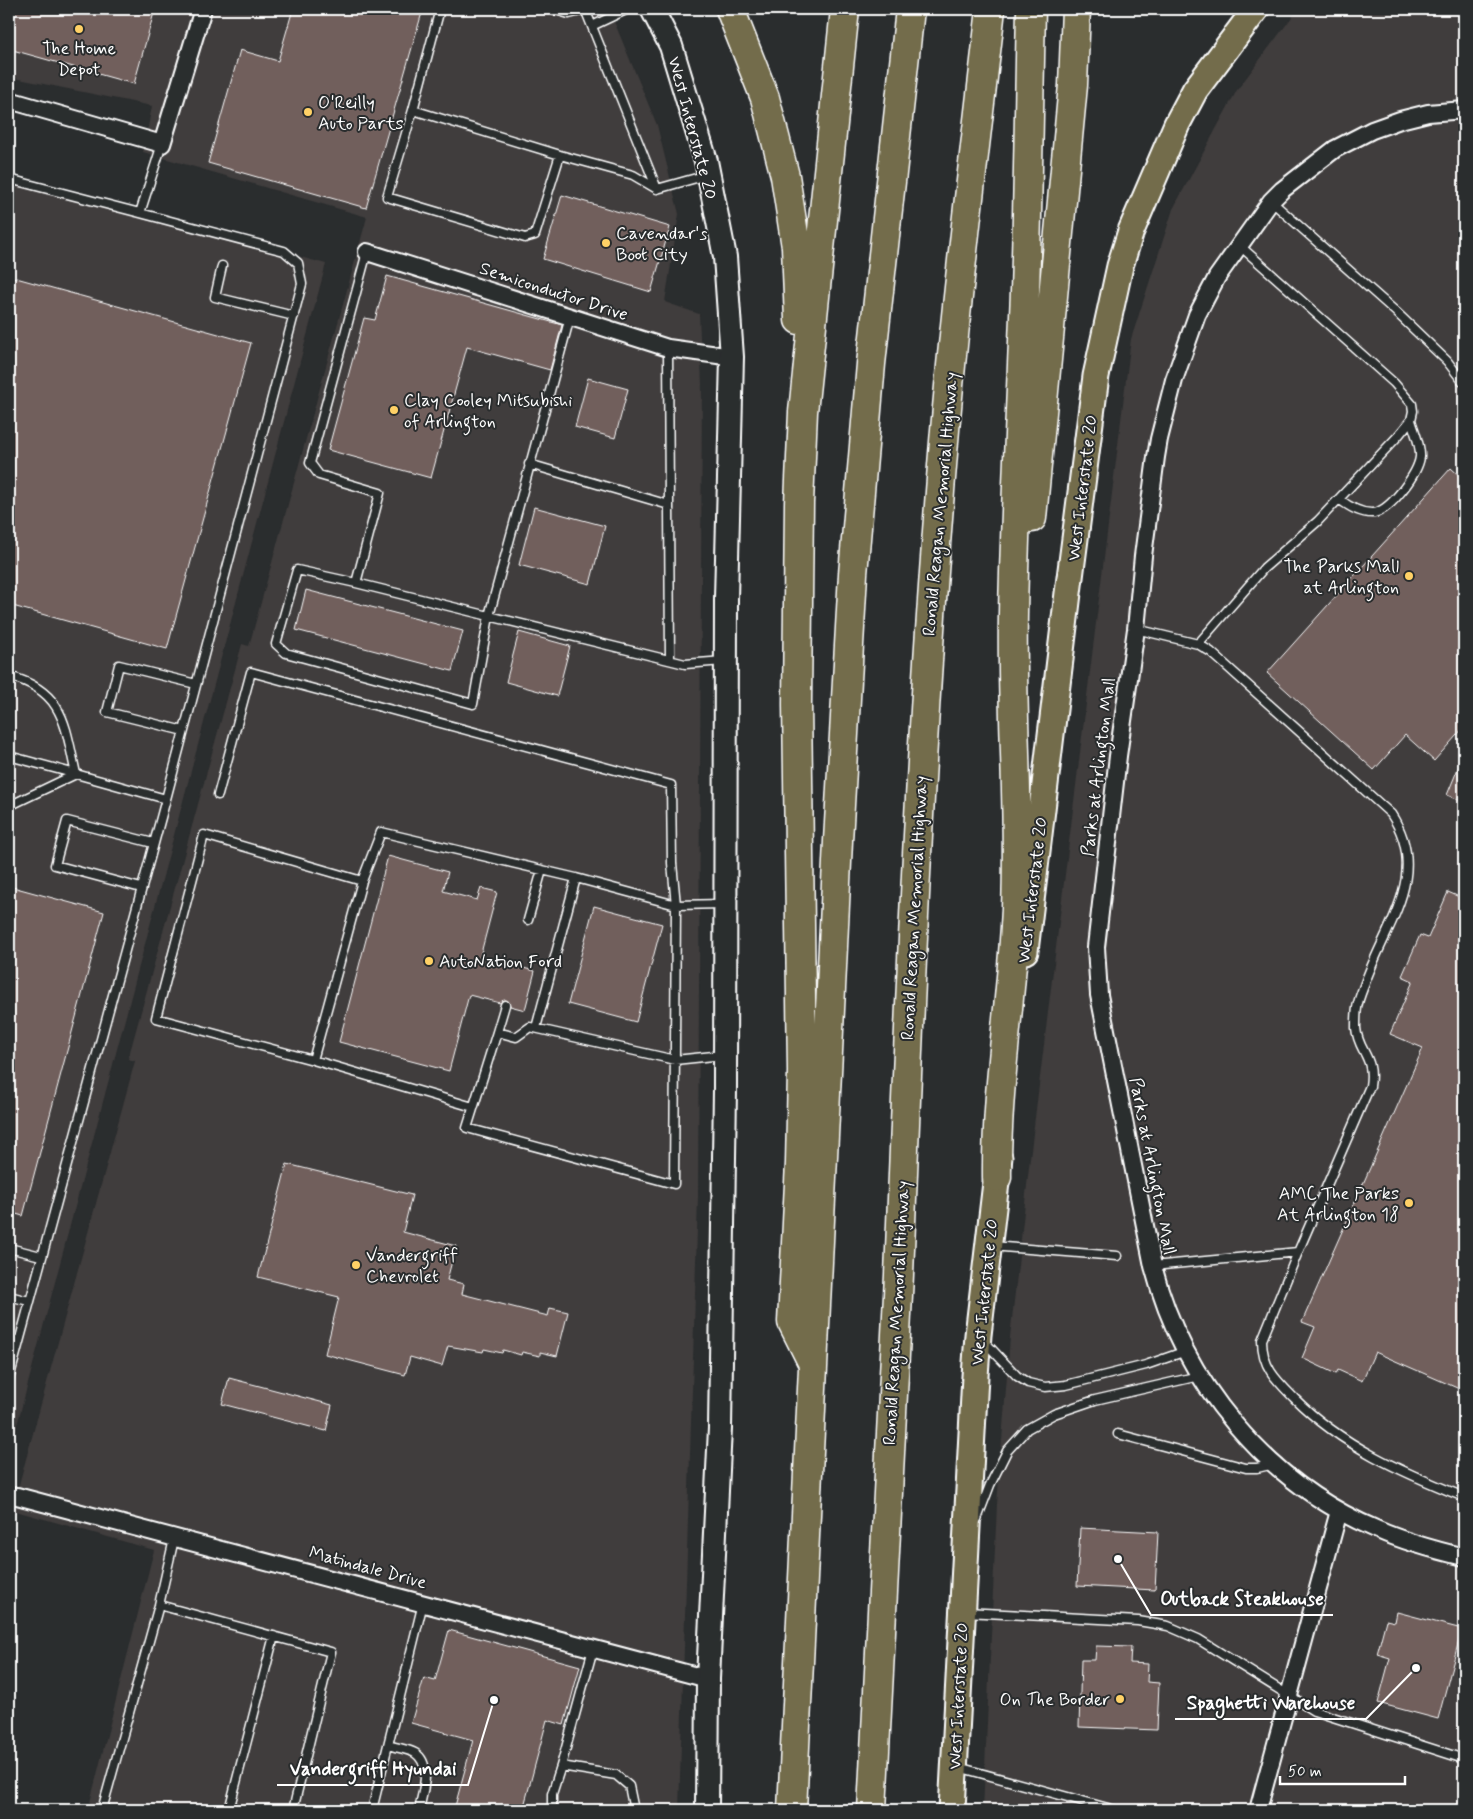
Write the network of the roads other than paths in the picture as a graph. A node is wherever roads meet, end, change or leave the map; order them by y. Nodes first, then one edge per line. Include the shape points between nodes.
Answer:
1 (203, 9) edge
2 (440, 9) edge
3 (552, 9) edge
4 (628, 9) edge
5 (652, 9) edge
6 (730, 9) edge
7 (845, 9) edge
8 (910, 9) edge
9 (991, 9) edge
10 (1032, 9) edge
11 (1076, 9) edge
12 (1256, 9) edge
13 (585, 10) edge
14 (592, 26) junction
15 (9, 100) edge
16 (413, 110) junction
17 (1464, 110) edge
18 (162, 144) junction
19 (560, 155) junction
20 (709, 175) junction
21 (9, 179) edge
22 (657, 188) junction
23 (1271, 201) junction
24 (140, 212) junction
25 (1239, 245) junction
26 (367, 252) joint
27 (222, 266) dead end
28 (294, 316) junction
29 (570, 317) junction
30 (668, 348) junction
31 (732, 357) junction
32 (1464, 383) edge
33 (803, 412) junction
34 (1411, 420) junction
35 (529, 464) junction
36 (1339, 499) junction
37 (669, 505) junction
38 (356, 583) junction
39 (489, 616) junction
40 (1136, 629) junction
41 (1198, 644) junction
42 (670, 660) junction
43 (726, 661) junction
44 (9, 676) edge
45 (196, 684) junction
46 (184, 731) junction
47 (9, 756) edge
48 (76, 774) junction
49 (218, 795) dead end
50 (166, 799) junction
51 (1017, 801) junction
52 (9, 806) edge
53 (154, 843) junction
54 (542, 870) junction
55 (576, 878) junction
56 (362, 881) junction
57 (142, 888) junction
58 (725, 904) junction
59 (676, 905) junction
60 (528, 920) dead end
61 (505, 1004) dead end
62 (536, 1028) junction
63 (497, 1032) junction
64 (725, 1054) junction
65 (313, 1060) junction
66 (675, 1060) junction
67 (473, 1107) junction
68 (996, 1177) junction
69 (989, 1246) junction
70 (9, 1248) edge
71 (1298, 1252) junction
72 (41, 1256) junction
73 (1117, 1256) dead end
74 (1153, 1266) junction
75 (9, 1296) edge
76 (29, 1302) junction
77 (978, 1335) junction
78 (9, 1338) edge
79 (18, 1341) junction
80 (1186, 1351) junction
81 (813, 1363) junction
82 (1199, 1376) junction
83 (9, 1379) edge
84 (1118, 1434) dead end
85 (1274, 1464) junction
86 (17, 1496) dead end
87 (1464, 1497) edge
88 (1339, 1511) junction
89 (174, 1539) junction
90 (966, 1544) junction
91 (1464, 1557) edge
92 (424, 1603) junction
93 (159, 1605) junction
94 (963, 1612) junction
95 (274, 1636) junction
96 (593, 1649) junction
97 (708, 1679) junction
98 (1290, 1696) junction
99 (388, 1745) junction
100 (1464, 1759) edge
101 (954, 1765) junction
102 (561, 1766) junction
103 (102, 1810) edge
104 (229, 1810) edge
105 (293, 1810) edge
106 (372, 1810) edge
107 (419, 1810) edge
108 (552, 1810) edge
109 (634, 1810) edge
110 (706, 1810) edge
111 (792, 1810) edge
112 (872, 1810) edge
113 (952, 1810) edge
114 (1115, 1810) edge
115 (1258, 1810) edge

1 - 18 street
2 - 16 lane
3 - 13 lane via 569,14
4 - 14 lane
5 - 20 main road, West Interstate 20 via 671,46
6 - 33 highway via 765,98 785,176 796,247
7 - 33 highway
8 - 81 highway via 871,364 853,574
9 - 112 highway, Ronald Reagan Memorial Highway via 956,308 929,634
10 - 51 highway via 1012,617
11 - 51 highway via 1073,85 1030,537
12 - 68 main road, West Interstate 20 via 1195,90 1177,124 1131,231 1120,266 1095,386
13 - 14 lane
14 - 22 lane
15 - 18 street
16 - 19 lane
16 - 19 lane via 387,197 525,238 535,235
17 - 23 street, Parks at Arlington Mall via 1428,113 1372,130 1335,149
18 - 24 lane
19 - 22 lane via 633,175
20 - 22 lane
20 - 31 main road, West Interstate 20 via 725,257
21 - 24 lane
23 - 25 street, Parks at Arlington Mall
23 - 32 lane via 1396,312
24 - 28 lane via 284,251 298,263 302,284
25 - 34 lane via 1394,383 1412,404
25 - 40 street, Parks at Arlington Mall via 1204,299 1172,389 1156,457
26 - 29 street, Semiconductor Drive
26 - 38 lane via 310,462 319,475 380,493
27 - 28 lane via 215,297
28 - 45 lane
29 - 30 street, Semiconductor Drive
29 - 35 lane
30 - 31 street, Semiconductor Drive
30 - 37 lane
31 - 43 main road, West Interstate 20
33 - 81 highway via 797,704 802,1071 792,1322
34 - 36 lane
34 - 36 lane via 1420,455 1412,477 1398,494 1383,510 1374,513 1349,507
35 - 37 lane
35 - 39 lane
36 - 41 lane via 1264,568
37 - 42 lane
38 - 39 lane
38 - 39 lane via 297,570 276,644 286,653 473,704
39 - 42 lane
40 - 41 lane
40 - 74 street, Parks at Arlington Mall via 1096,947 1099,995
41 - 71 lane via 1211,652 1391,814 1407,848 1408,867 1401,899 1370,969 1357,1008 1356,1029 1370,1061 1370,1086
42 - 43 lane via 685,664
43 - 58 main road, West Interstate 20
44 - 48 lane via 44,692 55,704 64,719
45 - 46 lane
45 - 46 lane via 118,665 107,712
46 - 50 lane
47 - 48 lane
48 - 50 lane
48 - 52 lane
49 - 59 lane via 250,672 671,785
50 - 53 lane
51 - 68 highway via 1016,908 996,1140
53 - 57 lane
53 - 57 lane via 67,821 55,865
54 - 55 lane
54 - 56 lane via 381,832
54 - 60 lane
55 - 59 lane
55 - 62 lane
56 - 65 lane
56 - 65 lane via 204,835 156,1018
57 - 72 lane
58 - 59 lane
58 - 64 main road, West Interstate 20
59 - 66 lane
61 - 63 lane
62 - 63 lane via 530,1027 516,1036
62 - 66 lane
63 - 67 lane
64 - 66 lane
64 - 97 main road, West Interstate 20 via 720,1428
65 - 67 lane
66 - 67 lane via 674,1184 467,1128
68 - 69 main road, West Interstate 20
69 - 73 lane
69 - 77 main road, West Interstate 20
70 - 72 lane
71 - 74 lane
71 - 87 lane via 1262,1340 1266,1366 1301,1406 1336,1435 1372,1456
72 - 76 lane
74 - 80 street, Parks at Arlington Mall via 1170,1318
75 - 76 lane
76 - 79 lane
77 - 80 lane via 1017,1376 1045,1387 1139,1367
77 - 90 main road, West Interstate 20
78 - 79 lane
79 - 83 lane
80 - 82 street, Parks at Arlington Mall
81 - 111 highway
82 - 85 street, Parks at Arlington Mall via 1238,1429
82 - 90 lane via 1096,1400 1054,1414 1027,1429 1007,1451
84 - 85 lane via 1246,1468
85 - 88 street, Parks at Arlington Mall via 1297,1484
86 - 89 street, Matindale Drive
88 - 91 street, Parks at Arlington Mall via 1378,1530
88 - 98 street
89 - 92 street, Matindale Drive
89 - 93 lane
90 - 94 main road, West Interstate 20
92 - 96 street, Matindale Drive
92 - 99 lane
93 - 95 lane
93 - 103 lane
94 - 98 lane via 1138,1621 1168,1626 1198,1639
94 - 101 main road, West Interstate 20
95 - 104 lane
95 - 105 lane via 331,1652
96 - 97 street, Matindale Drive
96 - 102 lane
97 - 110 main road, West Interstate 20
98 - 100 lane via 1314,1711
98 - 115 street
99 - 106 lane
99 - 107 lane via 415,1753 422,1759 425,1770
101 - 113 main road, West Interstate 20
101 - 114 lane
102 - 108 lane via 552,1794
102 - 109 lane via 616,1774 629,1786

